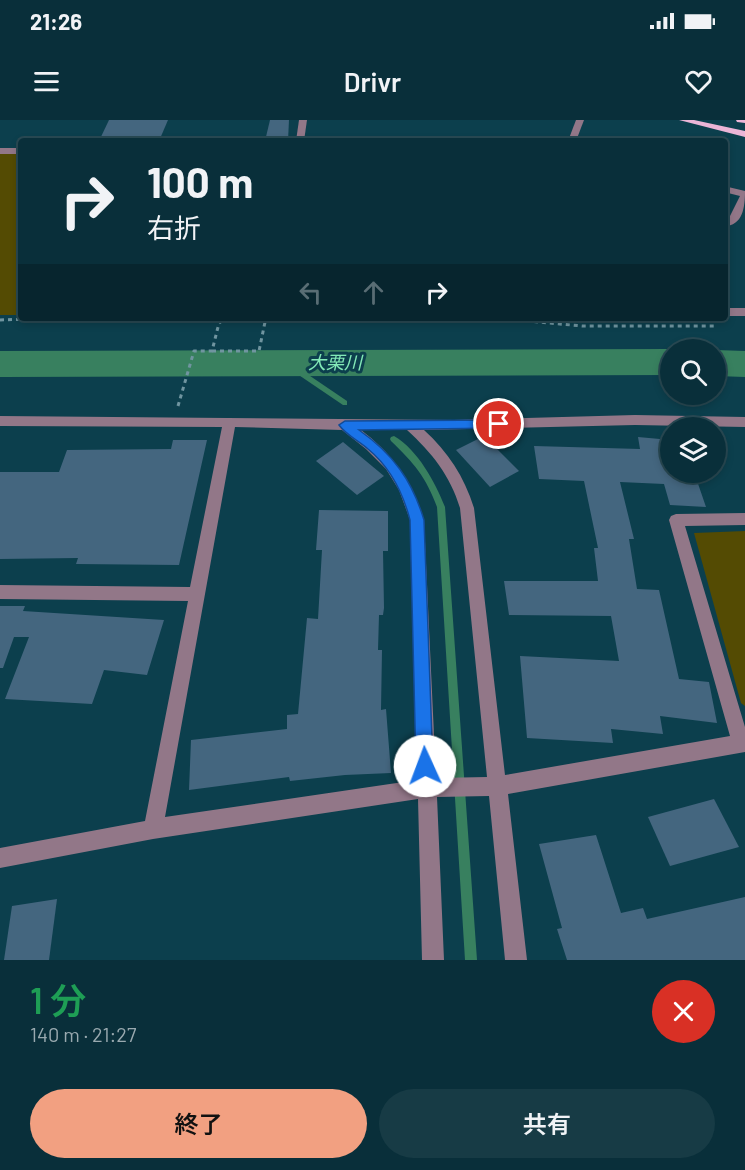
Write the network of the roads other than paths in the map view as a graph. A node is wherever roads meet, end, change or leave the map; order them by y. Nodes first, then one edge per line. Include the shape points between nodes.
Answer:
1 (303, 120) edge
2 (580, 120) edge
3 (682, 120) edge
4 (740, 120) edge
5 (745, 121) edge
6 (745, 134) edge
7 (300, 138) edge
8 (573, 138) edge
9 (0, 151) edge
10 (18, 151) edge
11 (728, 190) edge
12 (745, 194) edge
13 (728, 223) edge
14 (728, 312) edge
15 (745, 312) edge
16 (0, 421) edge
17 (745, 422) edge
18 (229, 423) junction
19 (345, 425) junction
20 (410, 425) junction
21 (745, 519) edge
22 (0, 592) edge
23 (196, 594) junction
24 (743, 743) edge
25 (499, 786) junction
26 (425, 788) junction
27 (153, 829) junction
28 (0, 858) edge
29 (433, 960) edge
30 (516, 960) edge

1 - 7 street
2 - 8 street
3 - 6 main road
4 - 5 main road
9 - 10 street
11 - 12 street
12 - 13 street via 732,223
14 - 15 street
16 - 18 street
17 - 20 street
18 - 19 street
18 - 23 street
19 - 20 street
19 - 26 street via 389,462 410,494 417,520
20 - 25 street via 452,468 467,508
21 - 24 street via 676,520
22 - 23 street
23 - 27 street
24 - 25 street
25 - 26 street
25 - 30 street
26 - 27 street
26 - 29 street
27 - 28 street

